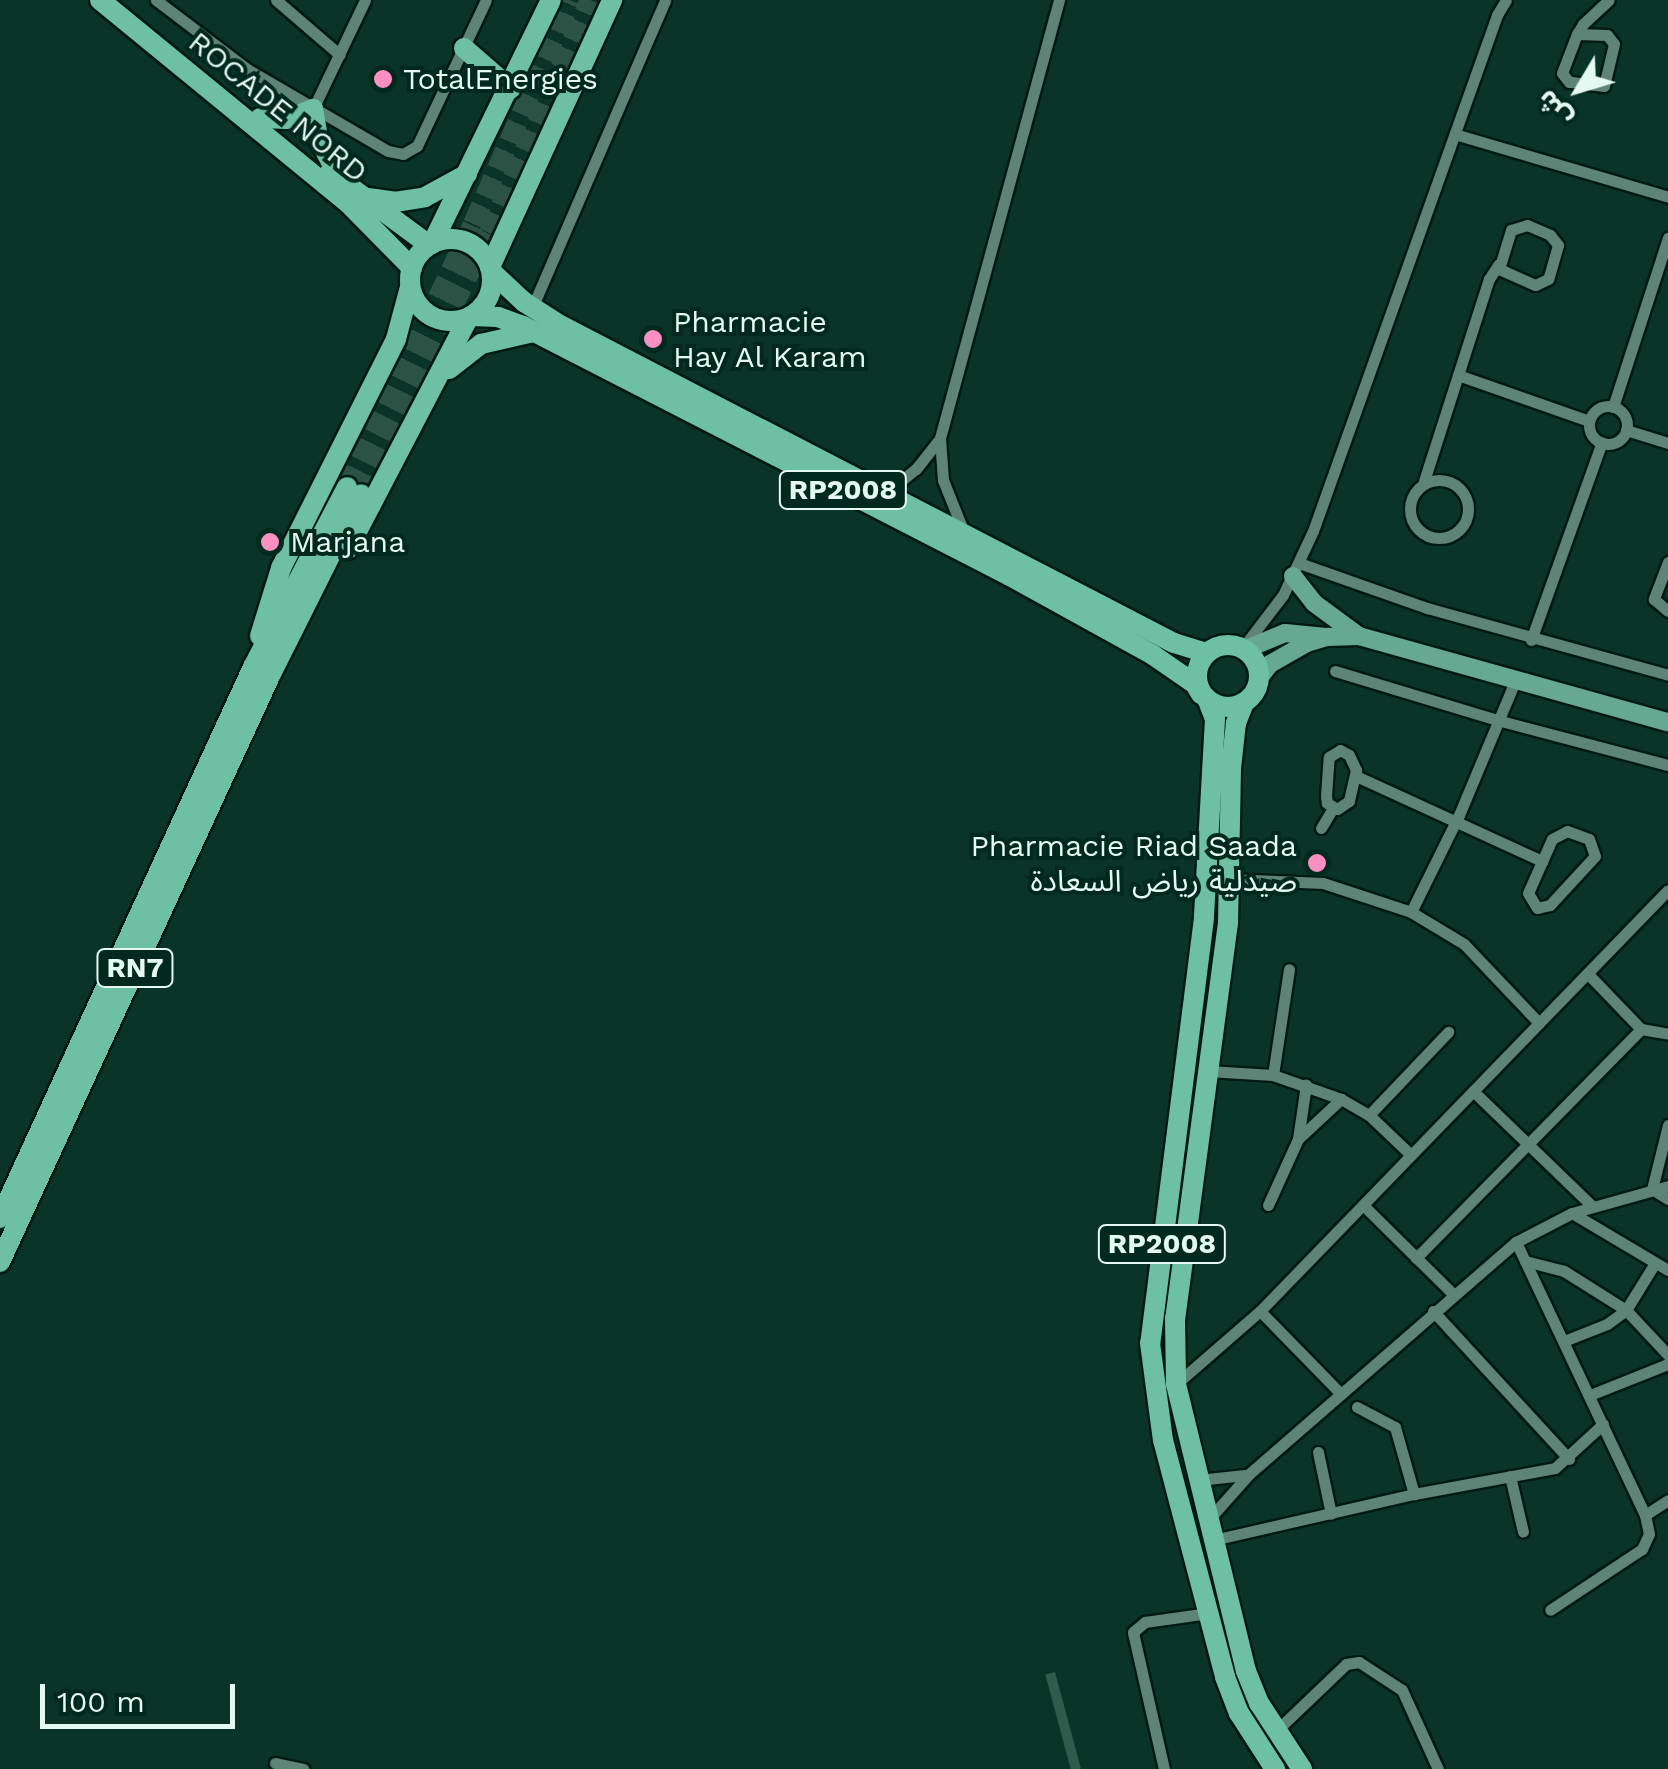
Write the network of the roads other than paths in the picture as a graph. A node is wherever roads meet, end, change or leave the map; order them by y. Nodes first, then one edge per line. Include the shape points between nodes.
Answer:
1 (100, 0) edge
2 (115, 0) edge
3 (156, 0) edge
4 (276, 0) edge
5 (366, 0) edge
6 (486, 0) edge
7 (551, 0) edge
8 (612, 0) edge
9 (665, 0) edge
10 (1059, 0) edge
11 (1506, 0) edge
12 (1609, 0) edge
13 (1578, 34) junction
14 (464, 48) junction
15 (340, 55) junction
16 (511, 89) junction
17 (312, 109) junction
18 (260, 118) junction
19 (1458, 134) junction
20 (472, 169) junction
21 (342, 182) junction
22 (367, 198) junction
23 (1668, 198) edge
24 (1668, 238) edge
25 (431, 244) junction
26 (1498, 265) junction
27 (491, 269) junction
28 (411, 278) junction
29 (532, 308) junction
30 (469, 318) junction
31 (534, 332) junction
32 (1458, 375) junction
33 (440, 377) junction
34 (1614, 407) junction
35 (1589, 422) junction
36 (1626, 430) junction
37 (940, 438) junction
38 (1602, 442) junction
39 (1668, 442) edge
40 (1424, 481) junction
41 (354, 490) tunnel mouth
42 (886, 493) junction
43 (964, 532) junction
44 (1668, 562) edge
45 (1296, 570) junction
46 (1668, 611) edge
47 (1359, 636) junction
48 (1326, 637) junction
49 (1532, 640) junction
50 (1243, 649) junction
51 (1207, 652) junction
52 (262, 670) junction
53 (1335, 671) dead end
54 (1668, 674) edge
55 (1259, 678) junction
56 (1516, 679) junction
57 (1204, 697) junction
58 (1244, 703) junction
59 (1501, 722) junction
60 (1668, 722) edge
61 (1668, 765) edge
62 (1356, 776) junction
63 (1333, 808) junction
64 (1457, 821) junction
65 (1321, 828) dead end
66 (1542, 861) junction
67 (1230, 879) junction
68 (1668, 890) edge
69 (1412, 912) junction
70 (1289, 970) dead end
71 (1588, 974) junction
72 (1539, 1023) junction
73 (1642, 1029) junction
74 (1448, 1032) dead end
75 (1668, 1034) edge
76 (1208, 1071) junction
77 (1273, 1075) junction
78 (1306, 1085) junction
79 (1473, 1092) junction
80 (1341, 1099) junction
81 (1369, 1115) junction
82 (1668, 1125) edge
83 (1298, 1139) junction
84 (1528, 1146) junction
85 (1411, 1155) junction
86 (1668, 1186) edge
87 (1652, 1189) junction
88 (1668, 1198) edge
89 (1268, 1205) dead end
90 (1362, 1206) junction
91 (1592, 1206) junction
92 (1572, 1213) junction
93 (0, 1218) edge
94 (1516, 1242) junction
95 (1416, 1258) junction
96 (1525, 1261) junction
97 (0, 1262) edge
98 (1656, 1263) junction
99 (1668, 1270) edge
100 (1453, 1294) junction
101 (1626, 1310) junction
102 (1260, 1311) junction
103 (1433, 1311) junction
104 (1564, 1341) junction
105 (1668, 1355) edge
106 (1668, 1364) edge
107 (1176, 1384) junction
108 (1341, 1394) junction
109 (1590, 1396) junction
110 (1357, 1407) dead end
111 (1603, 1424) junction
112 (1318, 1452) dead end
113 (1569, 1459) junction
114 (1249, 1474) junction
115 (1510, 1476) junction
116 (1198, 1480) junction
117 (1414, 1494) junction
118 (1668, 1500) edge
119 (1332, 1514) junction
120 (1645, 1515) junction
121 (1211, 1530) junction
122 (1523, 1532) dead end
123 (1550, 1610) dead end
124 (1208, 1612) junction
125 (1276, 1731) junction
126 (275, 1762) dead end
127 (304, 1769) edge
128 (1164, 1769) edge
129 (1275, 1769) edge
130 (1302, 1769) edge
131 (1438, 1769) edge

1 - 28 highway, ROCADE NORD via 356,210
2 - 18 highway, ROCADE NORD
3 - 17 street
4 - 15 street
5 - 15 street
6 - 14 street
7 - 16 highway
8 - 27 highway
9 - 29 street
10 - 37 street
11 - 19 street
12 - 13 street
13 - 13 street via 1564,78 1604,86 1614,44 1608,35
14 - 16 highway
14 - 17 street via 410,152 388,150
15 - 17 street
16 - 20 highway
17 - 18 highway via 287,119
17 - 21 highway via 318,137
18 - 21 highway, ROCADE NORD
19 - 23 street
19 - 45 street
20 - 22 highway via 426,198
20 - 25 highway
21 - 22 highway, ROCADE NORD
22 - 25 highway, ROCADE NORD
24 - 34 street
25 - 27 highway via 468,242
25 - 28 highway
26 - 26 street via 1504,275 1542,284 1558,245 1550,235 1518,225
26 - 32 street
27 - 29 highway, RP2008
27 - 30 highway via 491,293
28 - 30 highway via 418,305 433,318
28 - 52 highway via 396,338 280,568
29 - 42 highway, RP2008
30 - 31 highway, RP2008 via 498,317
30 - 33 highway
31 - 33 highway via 482,344
31 - 57 highway, RP2008 via 1083,614 1174,669
32 - 35 street
32 - 40 street
33 - 52 highway via 321,599
34 - 35 street via 1601,407
34 - 36 street via 1623,413
35 - 38 street
36 - 38 street via 1614,442
36 - 39 street
37 - 42 street
37 - 43 street via 942,480
38 - 49 street
40 - 40 street via 1410,520 1454,536 1468,499 1453,486
41 - 52 highway, RN7
42 - 43 highway, RP2008
43 - 51 highway, RP2008 via 1174,643
44 - 46 street via 1654,599
45 - 47 main road via 1314,603
45 - 49 street
45 - 50 street
47 - 48 main road
47 - 56 main road
48 - 50 main road via 1285,632
48 - 55 main road via 1279,658
49 - 54 street
50 - 51 highway, RP2008 via 1226,645
50 - 55 highway via 1256,662
51 - 57 highway, RP2008 via 1196,674
52 - 93 highway, RN7
52 - 97 highway, RN7
53 - 59 street
55 - 58 highway, RP2008
56 - 59 street
56 - 60 main road
57 - 58 highway via 1226,708
57 - 124 highway, RP2008 via 1215,719 1204,918 1150,1343 1163,1440
58 - 67 highway, RP2008 via 1231,768
59 - 61 street
59 - 64 street
62 - 63 street via 1347,805
62 - 63 street via 1349,755 1332,753 1326,800
62 - 64 street
63 - 65 street
64 - 66 street
64 - 69 street
66 - 66 street via 1528,893 1542,909 1592,862 1596,850 1567,831 1552,839
67 - 69 street via 1323,883
67 - 76 highway, RP2008
68 - 71 street
69 - 72 street via 1464,944
70 - 77 street
71 - 72 street
71 - 73 street
72 - 79 street
73 - 75 street
73 - 84 street
74 - 81 street
76 - 77 street
76 - 107 highway, RP2008 via 1175,1318
77 - 78 street
78 - 80 street
78 - 83 street
79 - 84 street
79 - 85 street
80 - 81 street
80 - 83 street
81 - 85 street
82 - 87 street
83 - 89 street
84 - 91 street
84 - 95 street
85 - 90 street
86 - 87 street
87 - 88 street
87 - 91 street
90 - 95 street
90 - 102 street
91 - 92 street
92 - 94 street
92 - 98 street
94 - 96 street
94 - 100 street
95 - 100 street
96 - 101 street via 1564,1271
96 - 104 street
98 - 99 street
98 - 101 street
100 - 103 street
101 - 104 street
101 - 105 street
102 - 107 street
102 - 108 street
103 - 108 street
103 - 113 street
104 - 109 street
106 - 109 street
107 - 116 highway, RP2008
108 - 114 street
109 - 111 street
110 - 117 street via 1395,1426
111 - 113 street
111 - 120 street
112 - 119 street
113 - 115 street via 1556,1468
114 - 116 street
114 - 121 street
115 - 117 street
115 - 122 street
116 - 121 highway, RP2008
117 - 119 street
118 - 120 street
119 - 121 street
120 - 123 street via 1649,1534 1642,1549
121 - 125 highway, RP2008 via 1246,1670
124 - 128 street via 1145,1622 1133,1632
124 - 129 highway, RP2008 via 1239,1713
125 - 130 highway, RP2008
125 - 131 street via 1346,1664 1359,1662 1402,1690
126 - 127 street

